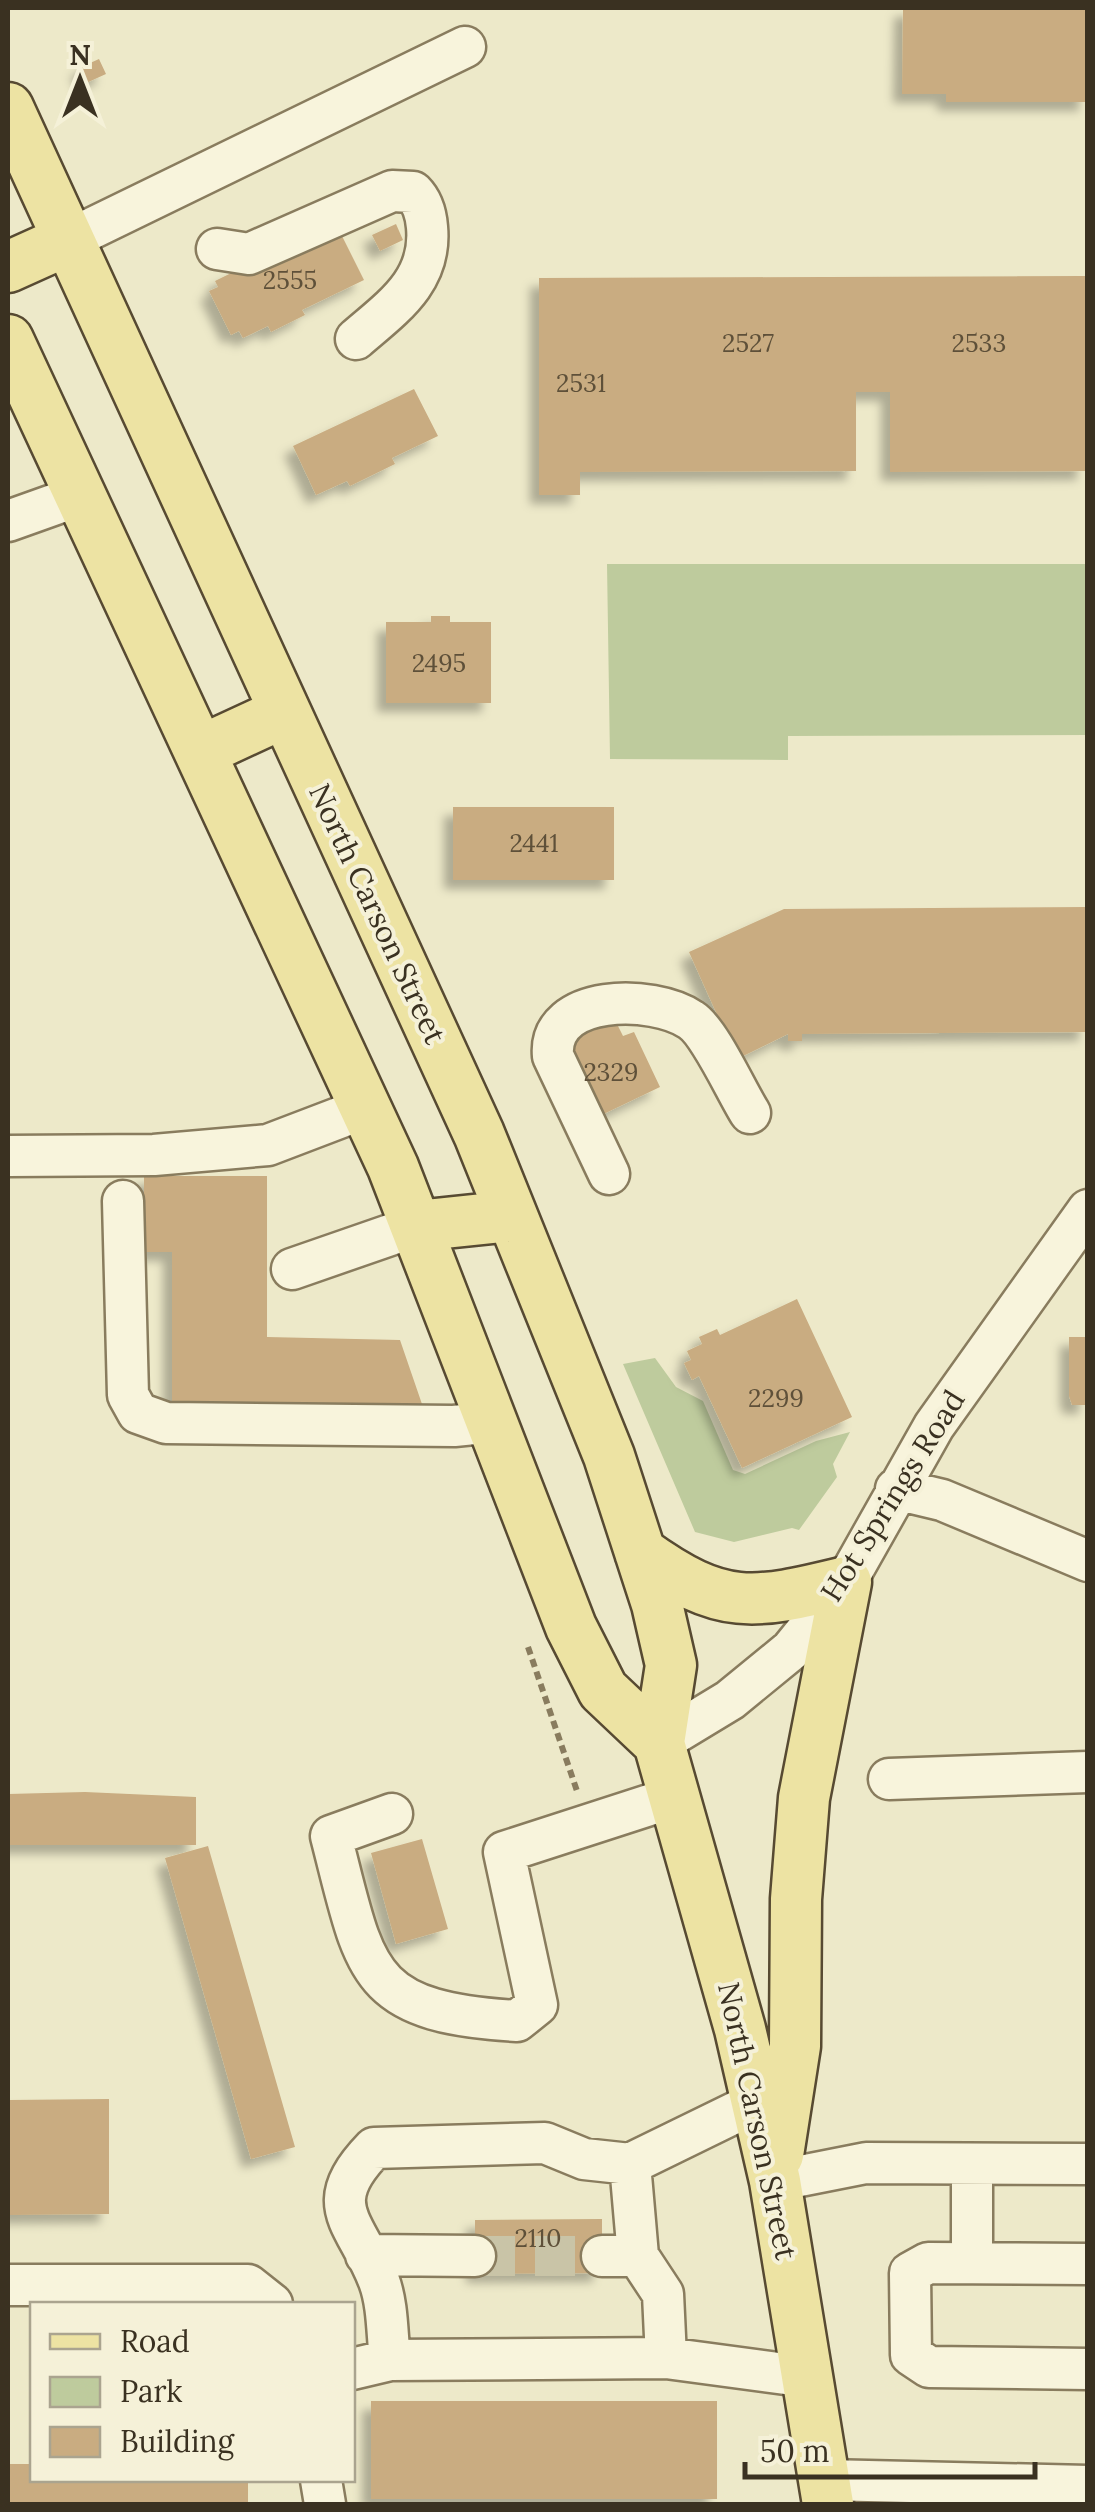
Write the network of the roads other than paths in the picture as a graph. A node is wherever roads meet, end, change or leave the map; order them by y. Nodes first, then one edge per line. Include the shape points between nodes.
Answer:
1 (465, 47) dead end
2 (8, 108) edge
3 (68, 240) junction
4 (217, 249) dead end
5 (8, 267) edge
6 (356, 339) dead end
7 (8, 340) edge
8 (81, 495) junction
9 (8, 521) edge
10 (284, 712) junction
11 (201, 751) junction
12 (366, 1108) junction
13 (750, 1113) dead end
14 (8, 1156) edge
15 (609, 1174) dead end
16 (123, 1200) dead end
17 (1088, 1210) edge
18 (511, 1216) junction
19 (416, 1226) junction
20 (292, 1268) dead end
21 (494, 1422) junction
22 (896, 1489) junction
23 (640, 1552) junction
24 (1088, 1561) edge
25 (846, 1582) junction
26 (659, 1744) junction
27 (1088, 1772) edge
28 (889, 1779) dead end
29 (674, 1797) junction
30 (392, 1814) dead end
31 (756, 2102) junction
32 (630, 2164) junction
33 (972, 2164) junction
34 (1088, 2164) edge
35 (774, 2180) junction
36 (366, 2255) junction
37 (475, 2256) tunnel mouth
38 (972, 2263) junction
39 (1088, 2264) edge
40 (8, 2284) edge
41 (269, 2302) edge
42 (666, 2358) junction
43 (372, 2365) edge
44 (1088, 2368) edge
45 (808, 2377) junction
46 (1088, 2486) edge
47 (827, 2492) edge

1 - 3 street
2 - 3 main road, North Carson Street
3 - 5 main road
3 - 10 main road, North Carson Street
4 - 6 street via 248,254 392,191 413,192 427,220 424,268 406,296
7 - 8 main road
8 - 9 street
8 - 11 main road
10 - 11 main road
10 - 18 main road, North Carson Street
11 - 12 main road
12 - 14 street via 268,1145 154,1155
12 - 19 main road
13 - 15 street via 695,1022 669,1009 604,1004 559,1024 551,1040
16 - 21 street via 128,1395 144,1418 185,1424
17 - 22 street, Hot Springs Road via 972,1369
18 - 19 main road
18 - 23 main road, North Carson Street via 609,1456
19 - 20 street
19 - 21 main road
21 - 26 main road via 571,1627 603,1690
22 - 24 street via 942,1500
22 - 25 street, Hot Springs Road
23 - 25 main road via 716,1597 772,1600
23 - 26 main road, North Carson Street via 671,1664
25 - 26 street, Hot Springs Road via 791,1650 730,1700
25 - 35 main road via 804,1798 795,2046
26 - 29 main road, North Carson Street
27 - 28 street
29 - 30 street via 504,1852 537,2005 517,2021 458,2018 395,1996 360,1948 332,1836
29 - 31 main road, North Carson Street
31 - 32 street
31 - 35 main road, North Carson Street
32 - 36 street via 584,2159 545,2143 374,2148 348,2175 344,2208
32 - 42 street via 620,2256 663,2294
33 - 34 street
33 - 35 street via 866,2163
33 - 38 street
35 - 45 main road, North Carson Street
36 - 37 street
36 - 43 street via 380,2285
38 - 39 street
38 - 44 street via 928,2263 910,2273 912,2355 929,2367
40 - 41 street via 236,2284
42 - 43 street
42 - 45 street
45 - 47 main road, North Carson Street
46 - 47 street

